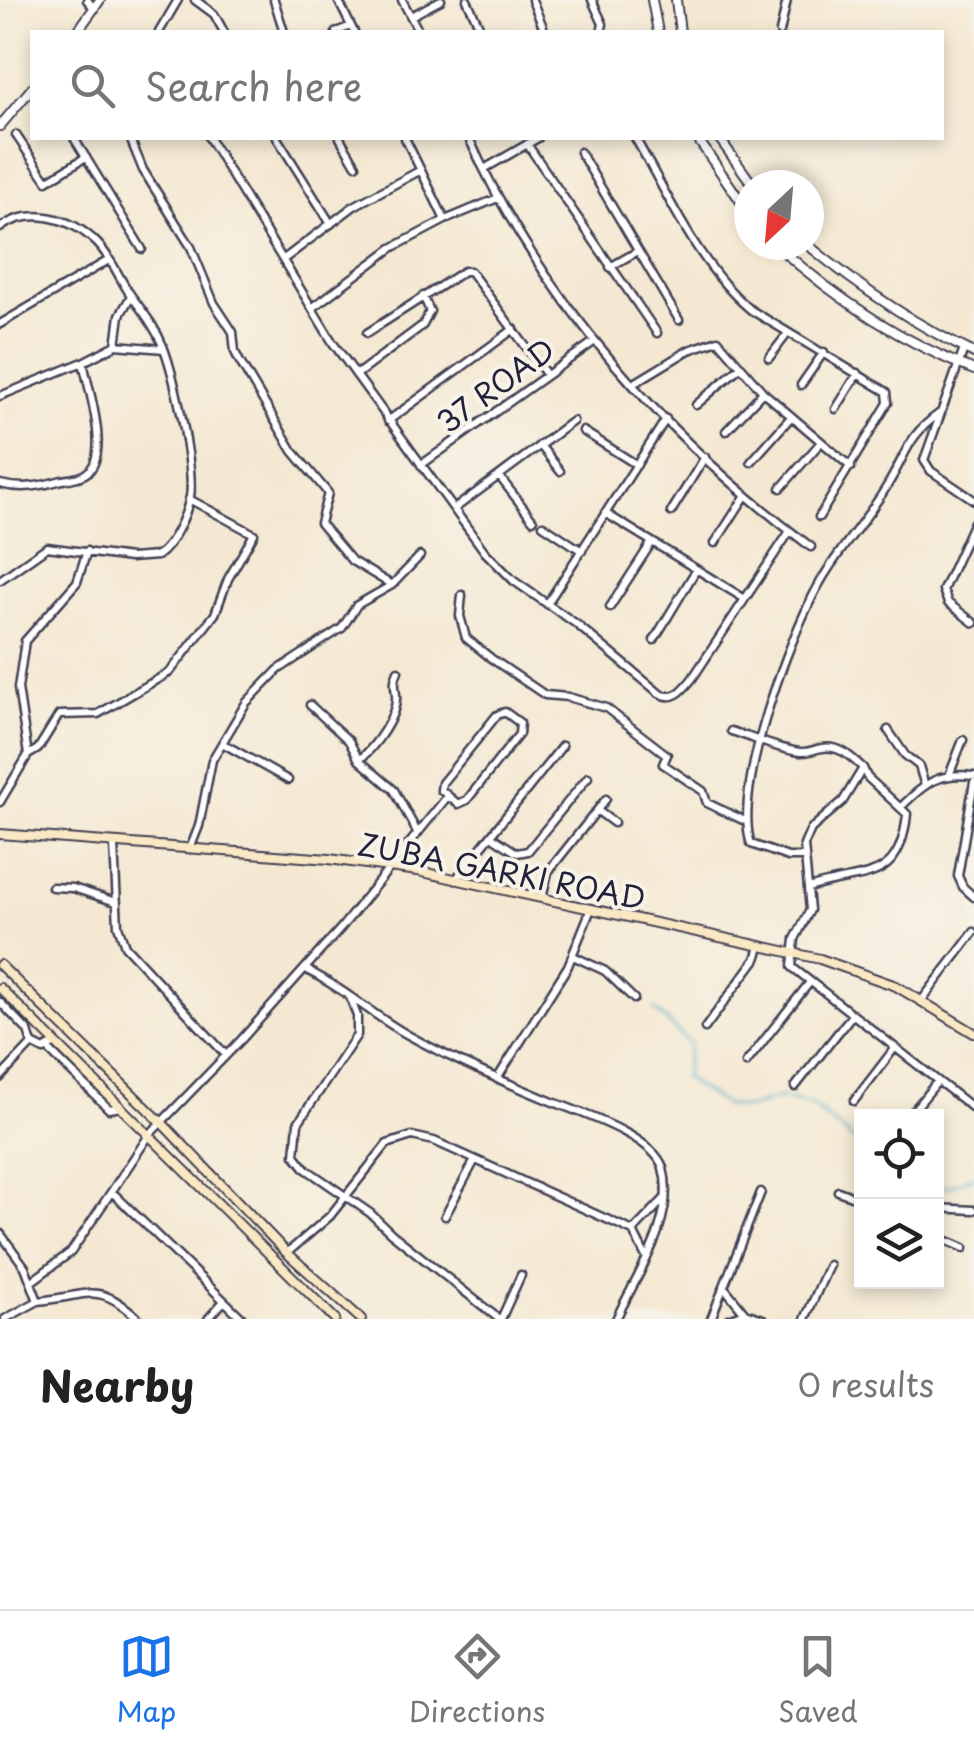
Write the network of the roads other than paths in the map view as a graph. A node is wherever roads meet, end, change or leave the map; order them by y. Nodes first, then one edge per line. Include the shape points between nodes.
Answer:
1 (87, 0) edge
2 (178, 0) edge
3 (195, 0) edge
4 (274, 0) edge
5 (338, 0) edge
6 (402, 0) edge
7 (441, 0) edge
8 (467, 0) edge
9 (532, 0) edge
10 (592, 0) edge
11 (652, 0) edge
12 (676, 0) edge
13 (787, 0) edge
14 (98, 4) edge
15 (410, 16) junction
16 (353, 29) edge
17 (79, 30) edge
18 (161, 30) edge
19 (223, 30) edge
20 (283, 30) edge
21 (417, 30) edge
22 (481, 30) edge
23 (545, 30) edge
24 (601, 30) edge
25 (658, 30) edge
26 (680, 30) edge
27 (783, 30) edge
28 (30, 90) edge
29 (0, 126) edge
30 (16, 134) dead end
31 (75, 140) edge
32 (131, 140) edge
33 (210, 140) edge
34 (278, 140) edge
35 (341, 140) edge
36 (407, 140) edge
37 (470, 140) edge
38 (534, 140) edge
39 (636, 140) edge
40 (698, 140) edge
41 (720, 140) edge
42 (527, 144) junction
43 (580, 152) dead end
44 (86, 157) junction
45 (356, 165) dead end
46 (484, 169) junction
47 (421, 170) junction
48 (742, 170) edge
49 (734, 191) edge
50 (498, 198) junction
51 (444, 220) junction
52 (331, 224) junction
53 (0, 228) edge
54 (142, 249) dead end
55 (638, 250) junction
56 (824, 258) edge
57 (109, 260) junction
58 (284, 260) junction
59 (793, 260) edge
60 (610, 266) junction
61 (132, 296) junction
62 (424, 296) junction
63 (312, 308) junction
64 (679, 320) dead end
65 (0, 324) edge
66 (514, 329) junction
67 (657, 332) dead end
68 (788, 333) junction
69 (367, 334) dead end
70 (595, 341) junction
71 (116, 345) junction
72 (164, 349) junction
73 (964, 349) junction
74 (824, 352) junction
75 (974, 353) edge
76 (769, 358) dead end
77 (83, 362) junction
78 (959, 364) junction
79 (740, 367) junction
80 (974, 370) edge
81 (858, 372) junction
82 (546, 374) junction
83 (356, 375) junction
84 (634, 384) junction
85 (801, 385) dead end
86 (763, 392) junction
87 (0, 396) edge
88 (696, 405) dead end
89 (836, 409) dead end
90 (940, 413) junction
91 (791, 417) junction
92 (666, 420) junction
93 (388, 421) junction
94 (572, 421) dead end
95 (582, 431) dead end
96 (726, 431) dead end
97 (821, 442) junction
98 (540, 445) junction
99 (704, 457) junction
100 (751, 462) dead end
101 (637, 465) junction
102 (421, 466) junction
103 (850, 466) junction
104 (560, 471) dead end
105 (498, 476) junction
106 (0, 484) edge
107 (781, 488) dead end
108 (746, 495) junction
109 (190, 499) junction
110 (974, 500) edge
111 (454, 509) junction
112 (670, 512) dead end
113 (605, 513) junction
114 (819, 516) dead end
115 (533, 520) dead end
116 (974, 522) edge
117 (544, 525) dead end
118 (790, 531) junction
119 (652, 542) junction
120 (715, 543) dead end
121 (811, 547) dead end
122 (87, 551) junction
123 (582, 551) junction
124 (420, 556) dead end
125 (696, 570) junction
126 (0, 580) edge
127 (392, 585) junction
128 (462, 595) dead end
129 (745, 600) junction
130 (547, 604) junction
131 (610, 607) dead end
132 (974, 623) edge
133 (654, 640) dead end
134 (398, 671) dead end
135 (310, 705) dead end
136 (888, 730) dead end
137 (731, 732) dead end
138 (761, 740) junction
139 (963, 740) dead end
140 (222, 743) junction
141 (562, 746) dead end
142 (28, 754) junction
143 (359, 760) junction
144 (863, 768) junction
145 (950, 773) junction
146 (588, 777) dead end
147 (974, 779) edge
148 (288, 780) dead end
149 (925, 786) junction
150 (447, 797) junction
151 (606, 799) dead end
152 (0, 802) edge
153 (902, 807) junction
154 (598, 810) junction
155 (745, 821) junction
156 (614, 823) dead end
157 (417, 832) junction
158 (0, 834) edge
159 (490, 836) junction
160 (114, 845) junction
161 (190, 850) junction
162 (804, 857) junction
163 (389, 867) junction
164 (456, 880) junction
165 (52, 888) dead end
166 (809, 888) junction
167 (974, 897) edge
168 (542, 898) junction
169 (116, 902) junction
170 (591, 909) junction
171 (974, 932) edge
172 (760, 946) junction
173 (792, 953) junction
174 (573, 956) junction
175 (0, 965) edge
176 (305, 969) junction
177 (810, 982) junction
178 (0, 988) edge
179 (349, 996) junction
180 (634, 999) dead end
181 (922, 1000) junction
182 (0, 1002) edge
183 (852, 1015) junction
184 (705, 1028) dead end
185 (974, 1034) edge
186 (32, 1044) junction
187 (51, 1046) junction
188 (894, 1048) junction
189 (226, 1056) junction
190 (746, 1063) dead end
191 (0, 1078) edge
192 (498, 1080) junction
193 (937, 1082) junction
194 (795, 1086) dead end
195 (854, 1101) dead end
196 (974, 1108) edge
197 (915, 1109) edge
198 (161, 1122) junction
199 (150, 1134) junction
200 (476, 1160) junction
201 (838, 1191) dead end
202 (112, 1192) junction
203 (761, 1192) dead end
204 (666, 1196) junction
205 (344, 1197) junction
206 (859, 1199) edge
207 (944, 1208) edge
208 (974, 1210) edge
209 (446, 1216) dead end
210 (633, 1230) junction
211 (0, 1232) edge
212 (944, 1239) edge
213 (964, 1248) dead end
214 (287, 1253) junction
215 (646, 1256) junction
216 (829, 1265) dead end
217 (521, 1275) dead end
218 (31, 1282) junction
219 (724, 1288) junction
220 (38, 1301) junction
221 (224, 1302) junction
222 (746, 1313) junction
223 (5, 1319) edge
224 (139, 1319) edge
225 (208, 1319) edge
226 (243, 1319) edge
227 (336, 1319) edge
228 (361, 1319) edge
229 (500, 1319) edge
230 (616, 1319) edge
231 (711, 1319) edge
232 (729, 1319) edge
233 (763, 1319) edge
234 (805, 1319) edge

1 - 14 street
2 - 18 street
3 - 19 street
4 - 20 street
5 - 16 street
6 - 15 street
7 - 15 street
8 - 22 street
9 - 23 street
10 - 24 street
11 - 25 street
12 - 26 street
13 - 27 street
14 - 17 street
15 - 21 street
28 - 29 street
30 - 44 street via 47,181
31 - 44 street
32 - 127 street via 233,332 240,362 328,493 320,524 352,561
33 - 58 street
34 - 52 street
35 - 45 street
36 - 47 street
37 - 46 street
38 - 42 street
39 - 68 street via 714,272 751,310
40 - 49 street
41 - 48 street
42 - 46 street
42 - 60 street
43 - 55 street
44 - 54 street
46 - 50 street
47 - 51 street
47 - 52 street
50 - 51 street
50 - 70 street
51 - 63 street via 392,248
52 - 58 street
53 - 57 street via 28,214 51,218 85,233
55 - 60 street
55 - 64 street
56 - 73 street via 895,311
57 - 61 street
57 - 65 street
58 - 63 street
59 - 78 street via 887,328
60 - 67 street
61 - 71 street via 120,315
61 - 72 street
62 - 66 street via 470,270
62 - 69 street
62 - 83 street via 430,311 423,325
63 - 83 street
66 - 82 street
66 - 93 street
68 - 74 street
68 - 76 street
70 - 82 street, 37 ROAD
70 - 84 street
71 - 72 street
71 - 77 street
72 - 109 street via 186,445
73 - 75 street
73 - 78 street
74 - 81 street
74 - 85 street
77 - 87 street
77 - 106 street via 100,448 94,466 39,486
78 - 80 street
78 - 90 street
79 - 84 street via 714,339
79 - 86 street
79 - 88 street
81 - 89 street
81 - 103 street via 888,398
82 - 102 street, 37 ROAD
83 - 93 street
84 - 92 street
86 - 91 street
86 - 96 street
90 - 110 street via 925,464
90 - 138 street via 917,430 804,611
91 - 97 street
91 - 100 street
92 - 99 street
92 - 101 street
93 - 102 street
94 - 98 street
95 - 101 street
97 - 103 street
97 - 107 street
98 - 104 street
98 - 105 street
99 - 108 street
99 - 112 street
101 - 113 street
102 - 111 street
103 - 114 street
105 - 111 street
105 - 115 street
108 - 118 street
108 - 120 street
109 - 122 street via 170,544 157,556
109 - 142 street via 254,534 215,614 170,672 98,714 60,715
111 - 130 street via 501,570
113 - 119 street
113 - 123 street
116 - 132 street via 943,590 948,604
117 - 123 street
118 - 121 street
118 - 129 street
119 - 125 street
119 - 131 street
122 - 126 street via 47,548
122 - 142 street via 77,582 25,641 18,688
123 - 130 street
124 - 127 street
125 - 129 street
125 - 133 street
127 - 140 street via 356,605 342,628 278,670 246,703
128 - 155 street via 466,638 492,659 550,697 606,708 668,755 664,764 704,791 707,803
129 - 130 street via 692,678 669,697
134 - 143 street via 382,736
135 - 143 street via 350,741
136 - 149 street via 920,766
137 - 138 street
138 - 144 street via 807,753 834,747
138 - 155 street
139 - 145 street
140 - 148 street
140 - 161 street
141 - 159 street
142 - 152 street
143 - 157 street via 394,790
144 - 153 street
144 - 162 street via 843,801 810,828
145 - 147 street
145 - 149 street
146 - 159 street via 528,851 517,854
147 - 167 street via 958,876
149 - 153 street
150 - 150 street via 442,783 497,714 520,722 519,734 467,800 458,804
150 - 157 street
151 - 154 street
153 - 166 street via 905,836 891,862 874,874
154 - 156 street
154 - 168 street via 548,872
155 - 162 street via 750,844
157 - 163 street
158 - 160 main road, ZUBA GARKI ROAD
159 - 164 street
160 - 161 main road, ZUBA GARKI ROAD
160 - 169 street
161 - 163 main road, ZUBA GARKI ROAD
162 - 166 street
163 - 164 main road, ZUBA GARKI ROAD
163 - 176 street
164 - 168 main road, ZUBA GARKI ROAD
165 - 169 street
166 - 173 street via 810,910
168 - 170 main road, ZUBA GARKI ROAD
169 - 189 street via 125,946
170 - 172 main road, ZUBA GARKI ROAD
170 - 174 street
171 - 181 street
172 - 173 main road, ZUBA GARKI ROAD
172 - 184 street
173 - 177 street via 792,967
173 - 181 main road, ZUBA GARKI ROAD via 875,977
174 - 180 street via 595,964
174 - 192 street
175 - 198 main road
176 - 179 street
176 - 189 street
177 - 183 street
177 - 190 street
178 - 187 main road
179 - 192 street via 406,1034
179 - 205 street via 357,1035 298,1124 294,1155
181 - 185 main road, ZUBA GARKI ROAD
182 - 186 street
183 - 188 street
183 - 194 street
186 - 187 street
186 - 191 street
187 - 199 main road
188 - 193 street
188 - 195 street
189 - 198 street
192 - 204 street via 649,1146 662,1166
193 - 196 street
193 - 197 street
198 - 199 street
198 - 214 main road
199 - 202 street
199 - 227 main road
200 - 205 street via 434,1141 399,1138
200 - 209 street
200 - 210 street
201 - 206 street
202 - 218 street via 70,1252
202 - 221 street
203 - 219 street
204 - 210 street
204 - 215 street
205 - 214 street
205 - 229 street
207 - 208 street
210 - 215 street
211 - 218 street
212 - 213 street
214 - 228 main road
215 - 230 street
216 - 234 street
217 - 229 street
218 - 220 street
219 - 222 street
219 - 231 street
220 - 223 street
220 - 224 street via 94,1291
221 - 225 street
221 - 226 street
222 - 232 street
222 - 233 street

